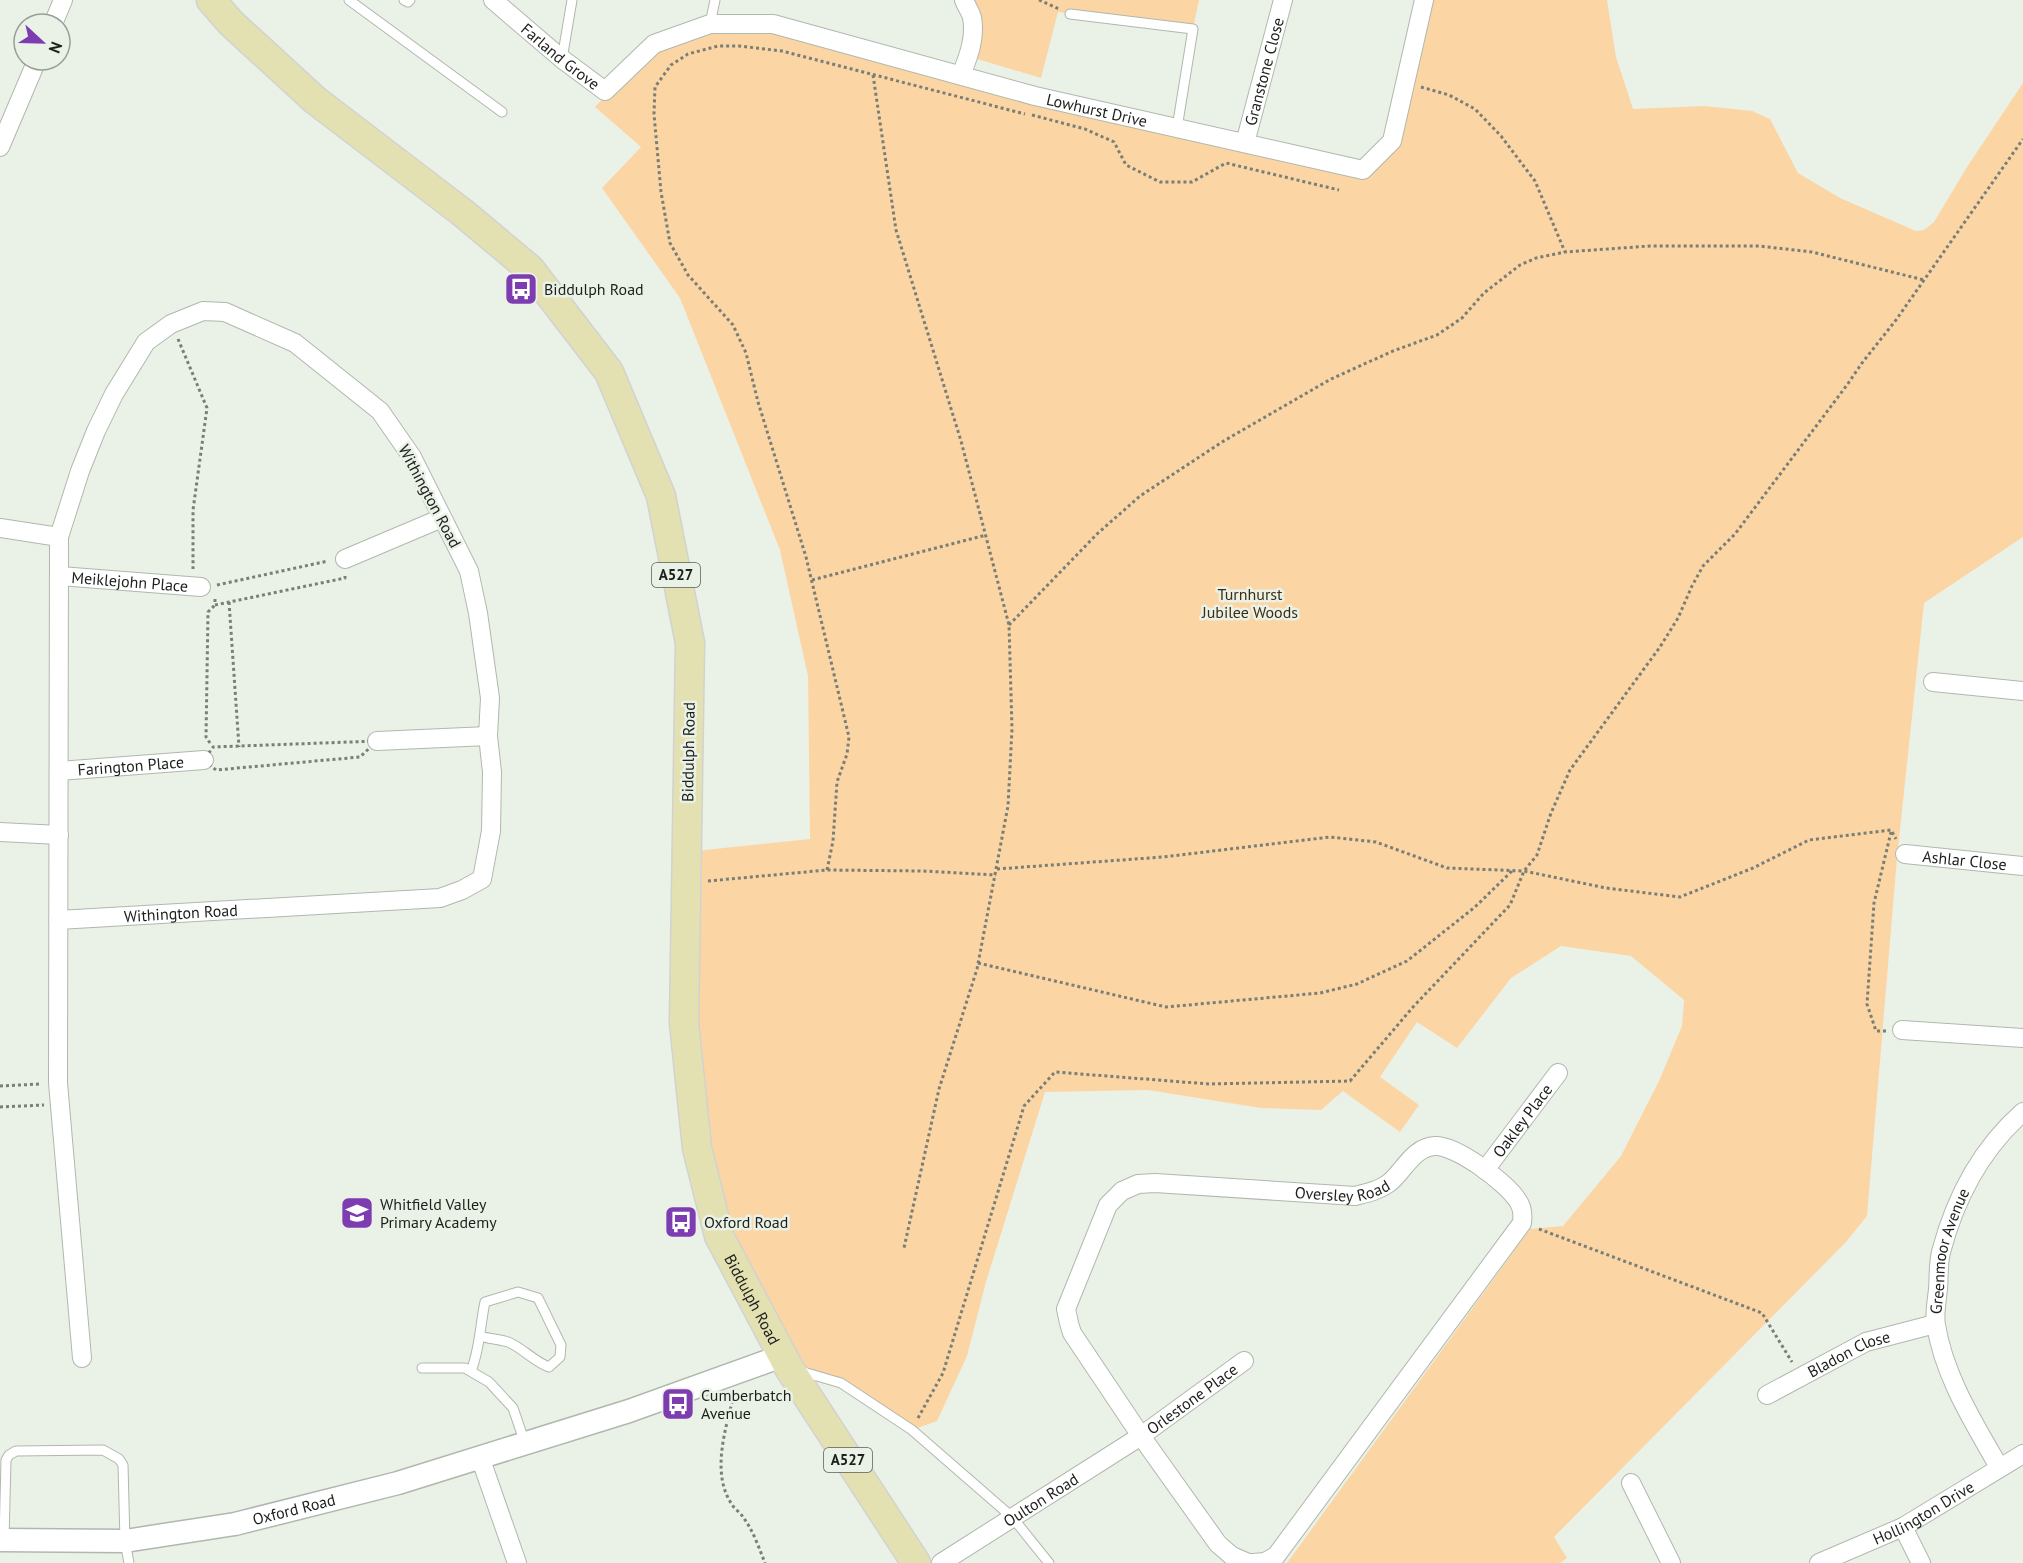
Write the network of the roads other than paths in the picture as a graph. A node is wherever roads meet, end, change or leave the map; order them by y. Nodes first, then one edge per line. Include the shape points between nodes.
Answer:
1 (212, 0) edge
2 (348, 0) edge
3 (404, 0) edge
4 (410, 0) edge
5 (493, 0) edge
6 (572, 0) edge
7 (715, 0) edge
8 (964, 0) edge
9 (1283, 0) edge
10 (1424, 0) edge
11 (1070, 14) road end
12 (710, 24) junction
13 (654, 44) joint
14 (562, 59) junction
15 (32, 72) edge
16 (961, 75) junction
17 (502, 112) dead end
18 (1177, 128) junction
19 (1245, 143) junction
20 (0, 147) edge
21 (442, 518) junction
22 (0, 528) edge
23 (59, 537) junction
24 (345, 559) road end
25 (60, 576) junction
26 (203, 586) road end
27 (1933, 682) dead end
28 (2023, 691) edge
29 (488, 736) junction
30 (377, 741) road end
31 (208, 753) road end
32 (58, 771) junction
33 (0, 832) edge
34 (58, 835) junction
35 (1905, 854) road end
36 (2023, 866) edge
37 (58, 920) junction
38 (1902, 1030) dead end
39 (2023, 1038) edge
40 (1558, 1073) dead end
41 (2023, 1112) edge
42 (1485, 1170) junction
43 (1935, 1324) junction
44 (480, 1336) junction
45 (82, 1358) dead end
46 (1244, 1361) dead end
47 (785, 1362) junction
48 (422, 1368) dead end
49 (471, 1371) junction
50 (1767, 1395) dead end
51 (1141, 1436) junction
52 (525, 1443) junction
53 (2023, 1454) edge
54 (480, 1457) junction
55 (2000, 1467) junction
56 (1631, 1483) dead end
57 (1012, 1517) junction
58 (1903, 1527) junction
59 (2, 1540) edge
60 (125, 1541) junction
61 (129, 1563) edge
62 (517, 1563) edge
63 (916, 1563) edge
64 (941, 1563) edge
65 (1049, 1563) edge
66 (1251, 1563) edge
67 (1671, 1563) edge
68 (1819, 1563) edge
69 (1921, 1563) edge

1 - 47 main road, Biddulph Road / A527 via 231,23 315,100 530,269 609,372 661,496 690,643 684,1023 697,1148 719,1236
2 - 17 lane
3 - 4 lane
5 - 14 street, Farland Grove
6 - 14 lane
7 - 12 lane
8 - 16 street via 972,18 972,37
9 - 19 street, Granstone Close
10 - 19 street, Lowhurst Drive via 1392,141 1363,170
11 - 18 lane via 1193,29
12 - 13 street, Lowhurst Drive
12 - 16 street, Lowhurst Drive via 773,24
13 - 14 street, Farland Grove via 605,91
15 - 20 street
16 - 18 street, Lowhurst Drive
18 - 19 street, Lowhurst Drive
21 - 23 street, Withington Road via 412,457 380,411 295,343 225,312 203,311 171,324 146,342 96,431
21 - 24 street
21 - 29 street, Withington Road via 469,571 478,613 490,698
22 - 23 street
23 - 25 street, Withington Road
25 - 26 street, Meiklejohn Place
25 - 32 street, Withington Road
27 - 28 street
29 - 30 street
29 - 37 street, Withington Road via 492,808 487,858 482,879 462,890 440,898
31 - 32 street, Farington Place
32 - 34 street, Withington Road
33 - 34 street
34 - 37 street, Withington Road
35 - 36 street, Ashlar Close
37 - 45 street, Withington Road via 58,1083
38 - 39 street via 1937,1043
40 - 42 street, Oakley Place
41 - 43 street, Greenmoor Avenue via 1983,1156 1962,1192 1941,1254
42 - 51 street, Oversley Road via 1448,1148 1434,1146 1421,1149 1390,1182 1373,1192 1354,1196 1155,1183 1138,1184 1122,1191 1108,1205 1066,1309 1072,1333
42 - 66 street, Oversley Road via 1520,1203 1522,1223 1276,1556
43 - 50 street, Bladon Close via 1866,1342
43 - 55 street, Greenmoor Avenue via 1950,1373
44 - 44 lane via 485,1302 518,1292 538,1298 561,1345 561,1358 549,1367 506,1342
44 - 49 lane
46 - 51 street, Orlestone Place
47 - 52 street, Oxford Road via 740,1371
47 - 57 lane via 841,1383 912,1430
47 - 63 main road, Biddulph Road / A527
48 - 49 lane
49 - 52 lane via 510,1402
51 - 57 street, Oulton Road
51 - 66 street, Oversley Road via 1218,1544 1232,1556
52 - 54 street, Oxford Road
53 - 55 street, Hollington Drive
54 - 60 street, Oxford Road via 398,1483 235,1524
54 - 62 street
55 - 58 street, Hollington Drive
56 - 67 street
57 - 64 street, Oulton Road
57 - 65 lane
58 - 68 street, Hollington Drive
58 - 69 street
59 - 60 street, Oxford Road
59 - 60 lane via 9,1455 16,1451 103,1450 123,1465
60 - 61 lane

